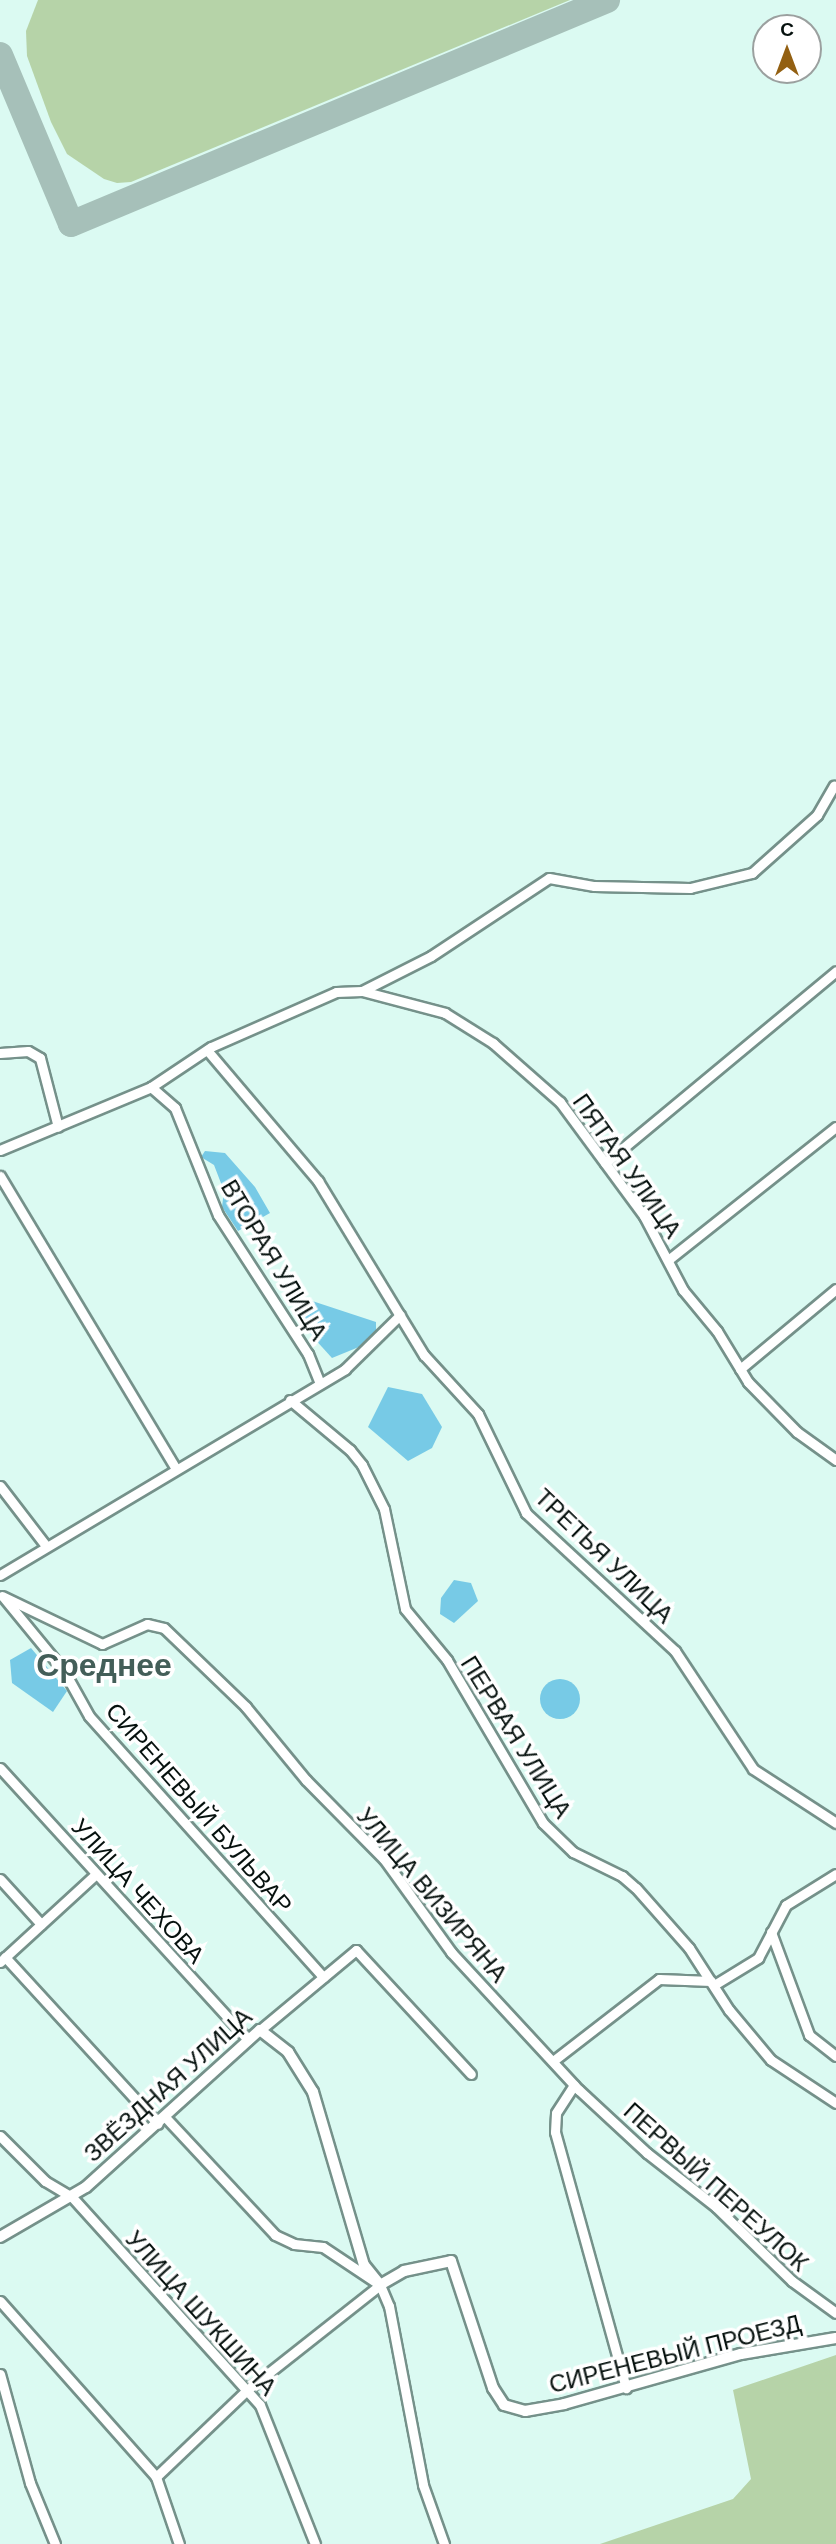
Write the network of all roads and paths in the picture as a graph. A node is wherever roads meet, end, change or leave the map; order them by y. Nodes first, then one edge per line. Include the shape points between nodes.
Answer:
1 (834, 786) dead end
2 (836, 971) edge
3 (362, 991) junction
4 (207, 1049) junction
5 (0, 1053) edge
6 (151, 1087) junction
7 (58, 1127) junction
8 (836, 1127) edge
9 (0, 1150) edge
10 (605, 1163) junction
11 (0, 1176) edge
12 (668, 1260) junction
13 (836, 1289) edge
14 (400, 1315) junction
15 (740, 1369) junction
16 (320, 1384) junction
17 (290, 1400) junction
18 (834, 1455) edge
19 (175, 1467) junction
20 (0, 1486) edge
21 (46, 1546) junction
22 (0, 1575) edge
23 (1, 1596) edge
24 (0, 1769) edge
25 (836, 1823) edge
26 (96, 1874) junction
27 (836, 1874) edge
28 (0, 1879) edge
29 (41, 1924) junction
30 (771, 1932) junction
31 (3, 1960) edge
32 (323, 1977) junction
33 (712, 1983) junction
34 (260, 2030) junction
35 (248, 2039) junction
36 (836, 2056) edge
37 (553, 2061) junction
38 (471, 2074) dead end
39 (575, 2085) junction
40 (836, 2104) edge
41 (162, 2121) junction
42 (0, 2136) edge
43 (72, 2197) junction
44 (0, 2237) edge
45 (380, 2285) junction
46 (0, 2301) edge
47 (836, 2313) edge
48 (836, 2337) edge
49 (0, 2374) edge
50 (626, 2388) junction
51 (247, 2390) junction
52 (156, 2477) junction
53 (55, 2544) edge
54 (179, 2544) edge
55 (315, 2544) edge
56 (444, 2544) edge

1 - 3 street via 817,815 752,873 690,888 594,886 549,877 423,961
2 - 10 street
3 - 4 street via 321,996
3 - 10 street, ПЯТАЯ УЛИЦА via 429,1007 476,1030 548,1089
4 - 6 street
4 - 14 street, ТРЕТЬЯ УЛИЦА via 311,1171
5 - 7 street via 28,1051 40,1058
6 - 7 street
6 - 16 street, ВТОРАЯ УЛИЦА via 175,1108 218,1214 308,1354
7 - 9 street
8 - 12 street
10 - 12 street, ПЯТАЯ УЛИЦА via 644,1216
11 - 19 street
12 - 15 street, ПЯТАЯ УЛИЦА via 683,1290 717,1331
13 - 15 street
14 - 16 street via 360,1359
14 - 25 street, ТРЕТЬЯ УЛИЦА via 434,1368 478,1414 526,1513 675,1651 754,1769
15 - 18 street, ПЯТАЯ УЛИЦА via 782,1418
16 - 17 street
17 - 19 street
17 - 33 street, ПЕРВАЯ УЛИЦА via 362,1465 384,1509 405,1609 447,1660 543,1823 573,1852 636,1888
19 - 21 street
20 - 21 street
21 - 22 street
23 - 32 street, СИРЕНЕВЫЙ БУЛЬВАР via 64,1671 89,1716
23 - 37 street, УЛИЦА ВИЗИРЯНА via 102,1644 146,1624 164,1628 246,1707 306,1780 384,1859 451,1952
24 - 26 street, УЛИЦА ЧЕХОВА
26 - 29 street
26 - 35 street, УЛИЦА ЧЕХОВА
27 - 30 street via 786,1905
28 - 29 street
29 - 31 street
30 - 33 street via 758,1958
30 - 36 street via 808,2035
31 - 41 street
32 - 34 street, ЗВЁЗДНАЯ УЛИЦА
32 - 38 street, ЗВЁЗДНАЯ УЛИЦА via 356,1950
33 - 37 street via 659,1979
33 - 40 street, ПЕРВАЯ УЛИЦА via 771,2060
34 - 35 street, ЗВЁЗДНАЯ УЛИЦА
34 - 45 street via 288,2052 307,2077 330,2140 364,2265
35 - 41 street, ЗВЁЗДНАЯ УЛИЦА
37 - 39 street, УЛИЦА ВИЗИРЯНА
39 - 47 street, ПЕРВЫЙ ПЕРЕУЛОК via 648,2153 716,2207 792,2281
39 - 50 street via 556,2113 555,2132
41 - 43 street, ЗВЁЗДНАЯ УЛИЦА
41 - 45 street via 275,2235 294,2244 323,2247
42 - 43 street, УЛИЦА ШУКШИНА via 45,2181
43 - 44 street, ЗВЁЗДНАЯ УЛИЦА
43 - 51 street, УЛИЦА ШУКШИНА
45 - 50 street, СИРЕНЕВЫЙ ПРОЕЗД via 404,2271 451,2261 498,2399 525,2411
45 - 51 street
45 - 56 street via 389,2306 423,2485
46 - 52 street
48 - 50 street, СИРЕНЕВЫЙ ПРОЕЗД via 741,2354
49 - 53 street via 30,2483
51 - 52 street
51 - 55 street, УЛИЦА ШУКШИНА via 267,2416
52 - 54 street

